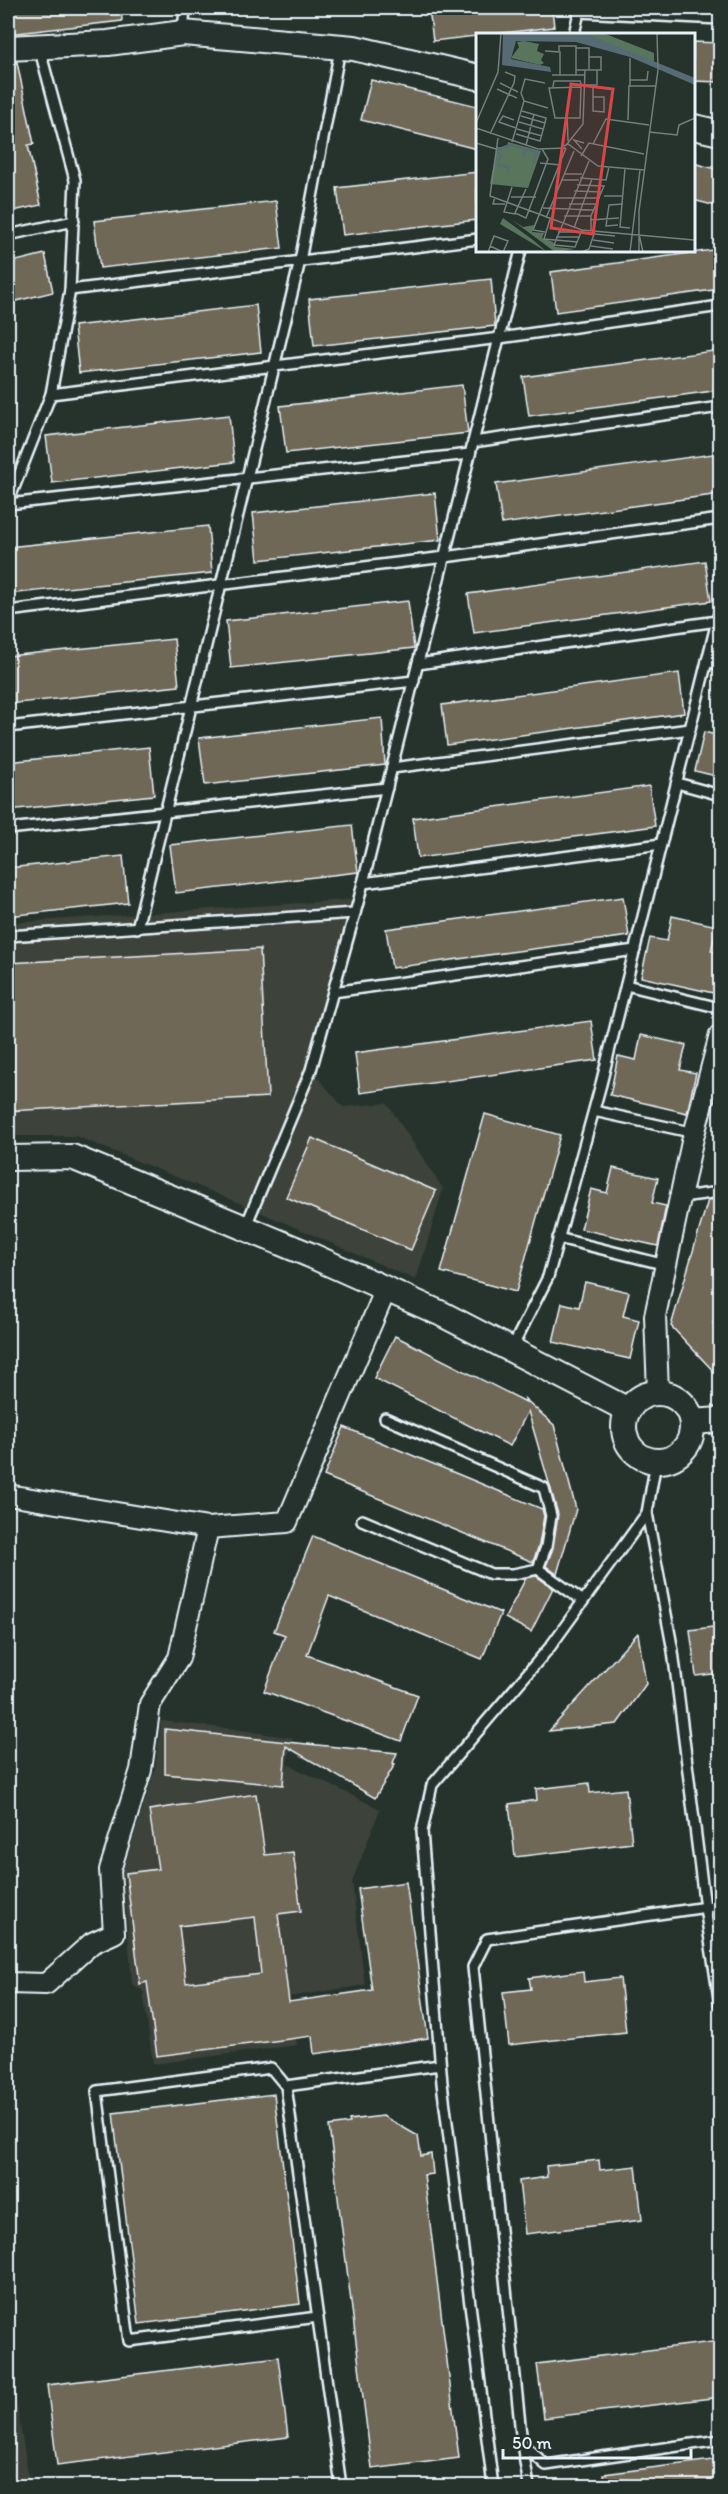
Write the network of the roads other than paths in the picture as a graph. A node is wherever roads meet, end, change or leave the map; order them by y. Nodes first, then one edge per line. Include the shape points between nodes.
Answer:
1 (185, 8) edge
2 (580, 10) edge
3 (720, 19) edge
4 (183, 33) junction
5 (574, 33) edge
6 (39, 47) junction
7 (340, 47) junction
8 (8, 48) edge
9 (476, 77) edge
10 (695, 127) edge
11 (720, 133) edge
12 (74, 221) junction
13 (8, 235) edge
14 (476, 239) edge
15 (521, 252) edge
16 (300, 261) junction
17 (70, 290) junction
18 (720, 306) edge
19 (500, 338) junction
20 (274, 366) junction
21 (51, 394) junction
22 (720, 407) edge
23 (473, 442) junction
24 (470, 454) junction
25 (246, 480) junction
26 (8, 503) edge
27 (720, 519) edge
28 (445, 557) junction
29 (220, 586) junction
30 (720, 609) edge
31 (8, 611) edge
32 (717, 621) junction
33 (707, 661) junction
34 (418, 664) junction
35 (720, 665) edge
36 (414, 681) junction
37 (191, 706) junction
38 (8, 727) edge
39 (690, 729) junction
40 (392, 768) junction
41 (677, 783) junction
42 (387, 789) junction
43 (720, 795) edge
44 (165, 812) junction
45 (8, 829) edge
46 (662, 844) junction
47 (363, 883) junction
48 (355, 913) junction
49 (137, 928) junction
50 (8, 936) edge
51 (635, 950) junction
52 (626, 986) junction
53 (333, 992) junction
54 (720, 1008) edge
55 (720, 1035) edge
56 (714, 1082) edge
57 (594, 1111) junction
58 (695, 1133) junction
59 (8, 1158) edge
60 (720, 1192) edge
61 (681, 1197) junction
62 (245, 1228) junction
63 (558, 1238) junction
64 (666, 1265) junction
65 (386, 1289) junction
66 (511, 1350) junction
67 (658, 1392) junction
68 (628, 1410) junction
69 (385, 1418) dead end
70 (720, 1420) edge
71 (692, 1422) junction
72 (656, 1462) junction
73 (8, 1495) edge
74 (647, 1513) junction
75 (362, 1520) dead end
76 (208, 1528) junction
77 (538, 1569) junction
78 (583, 1601) junction
79 (720, 1905) edge
80 (705, 1908) junction
81 (8, 1983) edge
82 (720, 2005) edge
83 (441, 2065) junction
84 (286, 2086) junction
85 (318, 2317) junction
86 (720, 2440) edge
87 (522, 2444) junction
88 (342, 2487) edge
89 (493, 2487) edge
90 (529, 2487) edge

1 - 4 lane
2 - 3 lane
2 - 5 lane
4 - 6 street
4 - 7 street
6 - 8 street
6 - 12 lane via 75,180
7 - 9 street
7 - 16 lane
10 - 11 street
12 - 13 lane
12 - 17 lane
14 - 16 lane
15 - 19 lane
16 - 17 lane
16 - 20 lane
17 - 21 lane
18 - 19 lane
19 - 20 lane
19 - 23 lane
20 - 21 lane
20 - 25 lane
21 - 26 lane
22 - 23 lane
23 - 24 lane
24 - 25 lane
24 - 28 lane
25 - 26 lane
25 - 29 lane
27 - 28 lane
28 - 29 lane
28 - 34 lane
29 - 31 lane
29 - 37 lane
30 - 32 lane
32 - 33 lane
32 - 34 lane
33 - 35 lane
33 - 39 lane
34 - 36 lane
36 - 37 lane
36 - 40 lane
37 - 38 lane
37 - 44 lane
39 - 40 lane
39 - 41 lane
40 - 42 lane
41 - 43 lane
41 - 46 lane
42 - 44 lane
42 - 47 lane
44 - 45 lane
44 - 49 lane
46 - 47 lane
46 - 51 lane
47 - 48 lane
48 - 49 lane
48 - 53 lane
49 - 50 lane
51 - 52 lane
51 - 53 lane
52 - 54 lane
52 - 57 lane
53 - 62 lane via 311,1070
55 - 56 street
56 - 58 street
57 - 58 lane
57 - 63 lane
58 - 61 street
59 - 62 street via 72,1157
60 - 61 lane
61 - 64 street
62 - 65 street
63 - 64 lane
63 - 66 lane via 548,1277
64 - 67 street via 655,1316
65 - 66 street
65 - 76 street via 287,1522
66 - 68 street
67 - 68 street via 635,1401
67 - 71 street via 681,1401
68 - 72 street via 624,1433 630,1447
69 - 77 lane via 544,1488 551,1516
70 - 71 street
71 - 72 street via 691,1437 684,1450 672,1459
72 - 74 lane
73 - 76 street
74 - 78 lane
74 - 80 lane via 673,1651
75 - 77 lane via 491,1574
76 - 81 street via 179,1658 150,1704 141,1770 110,1870 114,1933 92,1943 46,1984
77 - 78 lane
78 - 83 lane via 550,1647 432,1785 422,1831
79 - 80 lane
80 - 82 lane
80 - 87 lane via 487,1939 473,1967
83 - 84 lane
83 - 89 lane
84 - 85 lane
84 - 85 lane via 271,2068 97,2091 129,2341
85 - 88 lane
86 - 87 lane via 546,2465
87 - 90 lane

